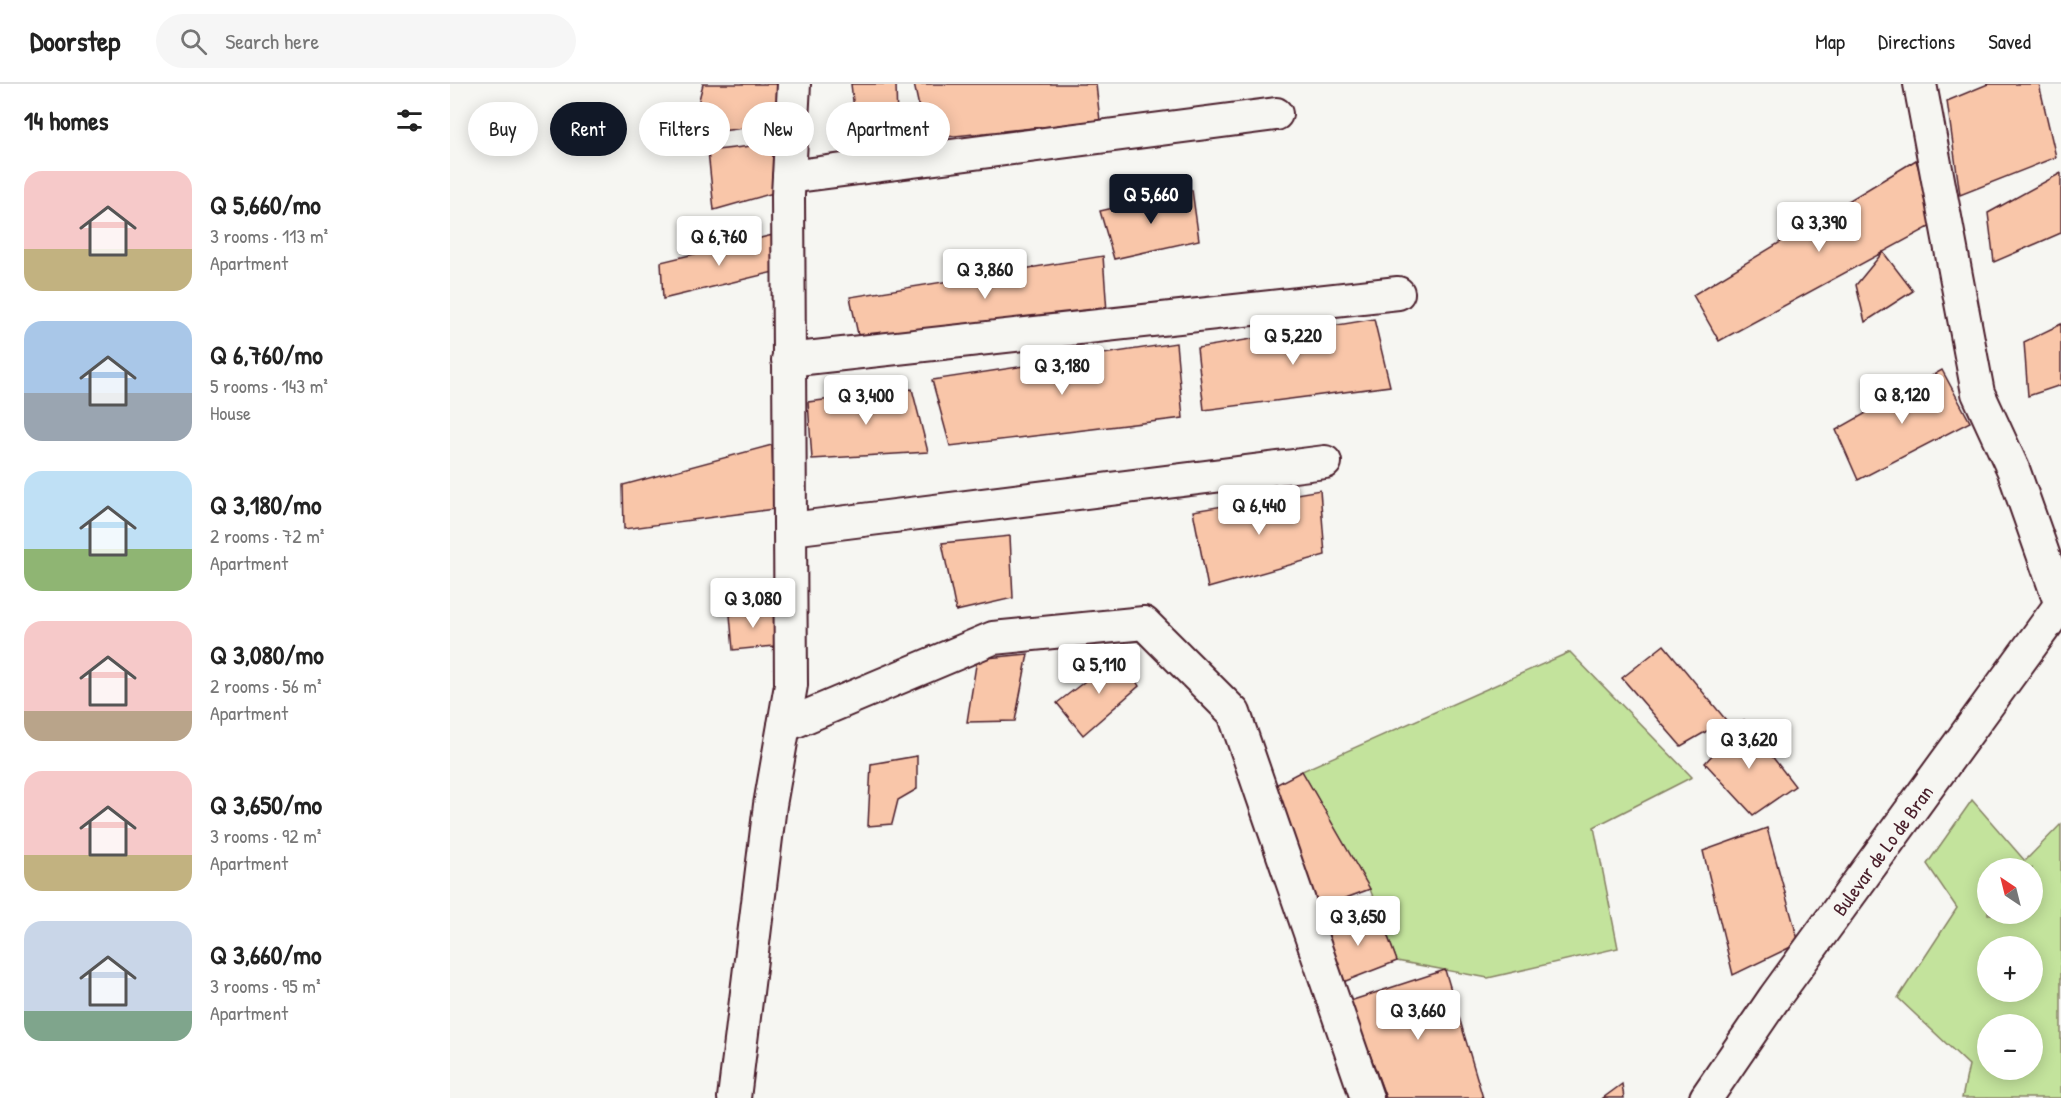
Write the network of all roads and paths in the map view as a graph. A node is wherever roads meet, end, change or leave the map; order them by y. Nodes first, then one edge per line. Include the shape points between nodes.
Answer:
1 (794, 84) edge
2 (1920, 84) edge
3 (1276, 114) dead end
4 (789, 177) junction
5 (1398, 293) dead end
6 (788, 360) junction
7 (1325, 462) dead end
8 (791, 529) junction
9 (2061, 604) edge
10 (784, 726) junction
11 (734, 1098) edge
12 (1367, 1098) edge
13 (1706, 1098) edge

1 - 4 street
2 - 9 street via 1978,393 2013,469
3 - 4 street
4 - 6 street
5 - 6 street
6 - 8 street
7 - 8 street
8 - 10 street via 791,685
9 - 13 street, Bulevar de Lo de Bran
10 - 11 street via 770,805
10 - 12 street via 993,638 1144,622 1234,713

